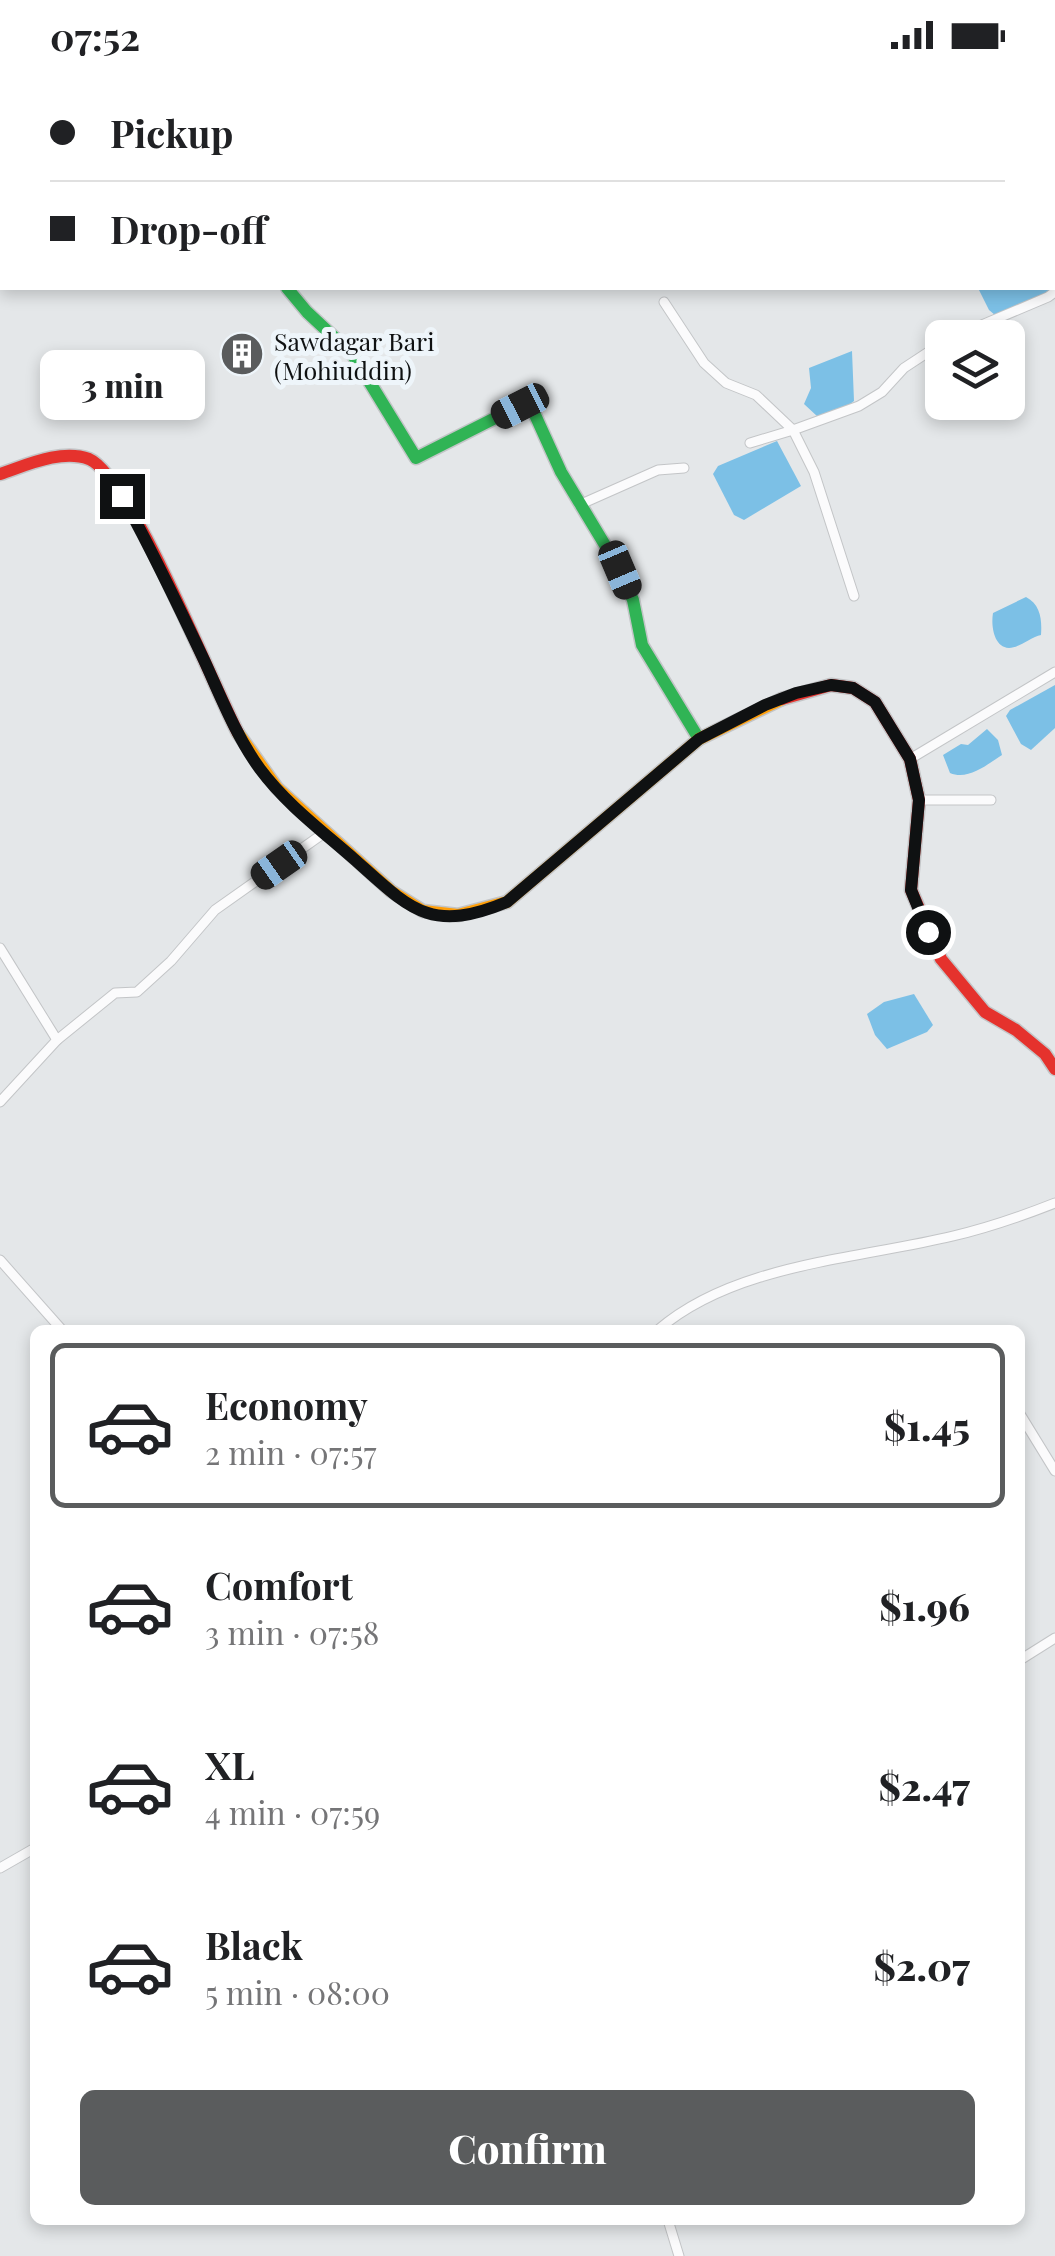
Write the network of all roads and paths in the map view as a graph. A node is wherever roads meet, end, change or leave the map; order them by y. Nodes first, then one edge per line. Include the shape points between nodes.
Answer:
1 (289, 290) edge
2 (1055, 292) edge
3 (664, 302) dead end
4 (995, 320) edge
5 (925, 354) edge
6 (794, 430) junction
7 (750, 443) dead end
8 (684, 468) dead end
9 (0, 474) edge
10 (579, 504) junction
11 (854, 596) dead end
12 (1055, 672) edge
13 (699, 739) junction
14 (910, 759) junction
15 (919, 800) junction
16 (991, 800) dead end
17 (324, 833) junction
18 (0, 948) edge
19 (57, 1040) junction
20 (1055, 1069) edge
21 (0, 1102) edge
22 (1055, 1203) edge
23 (0, 1260) edge
24 (58, 1325) edge
25 (663, 1325) edge
26 (1025, 1422) edge
27 (1055, 1471) edge
28 (1055, 1638) edge
29 (1025, 1657) edge
30 (30, 1851) edge
31 (0, 1868) edge
32 (670, 2225) edge
33 (680, 2256) edge

1 - 10 street via 353,355 416,458 526,404
2 - 4 street
3 - 6 street via 704,362 726,383 756,395
5 - 6 street via 860,406
6 - 7 street
6 - 11 street
8 - 10 street via 658,470
9 - 17 street via 81,456 100,464 156,557 240,737 278,792
10 - 13 street via 620,570 642,646
12 - 14 street
13 - 14 street via 765,705 831,685 853,688 875,702
13 - 17 street via 507,902 477,914 446,918 400,900
14 - 15 street
15 - 16 street
15 - 20 street via 911,890 935,946 986,1012 1016,1030
17 - 19 street via 215,910 137,992 115,993
18 - 19 street
19 - 21 street
22 - 25 street via 955,1236 732,1286
23 - 24 street
26 - 27 street
28 - 29 street
30 - 31 street
32 - 33 street

